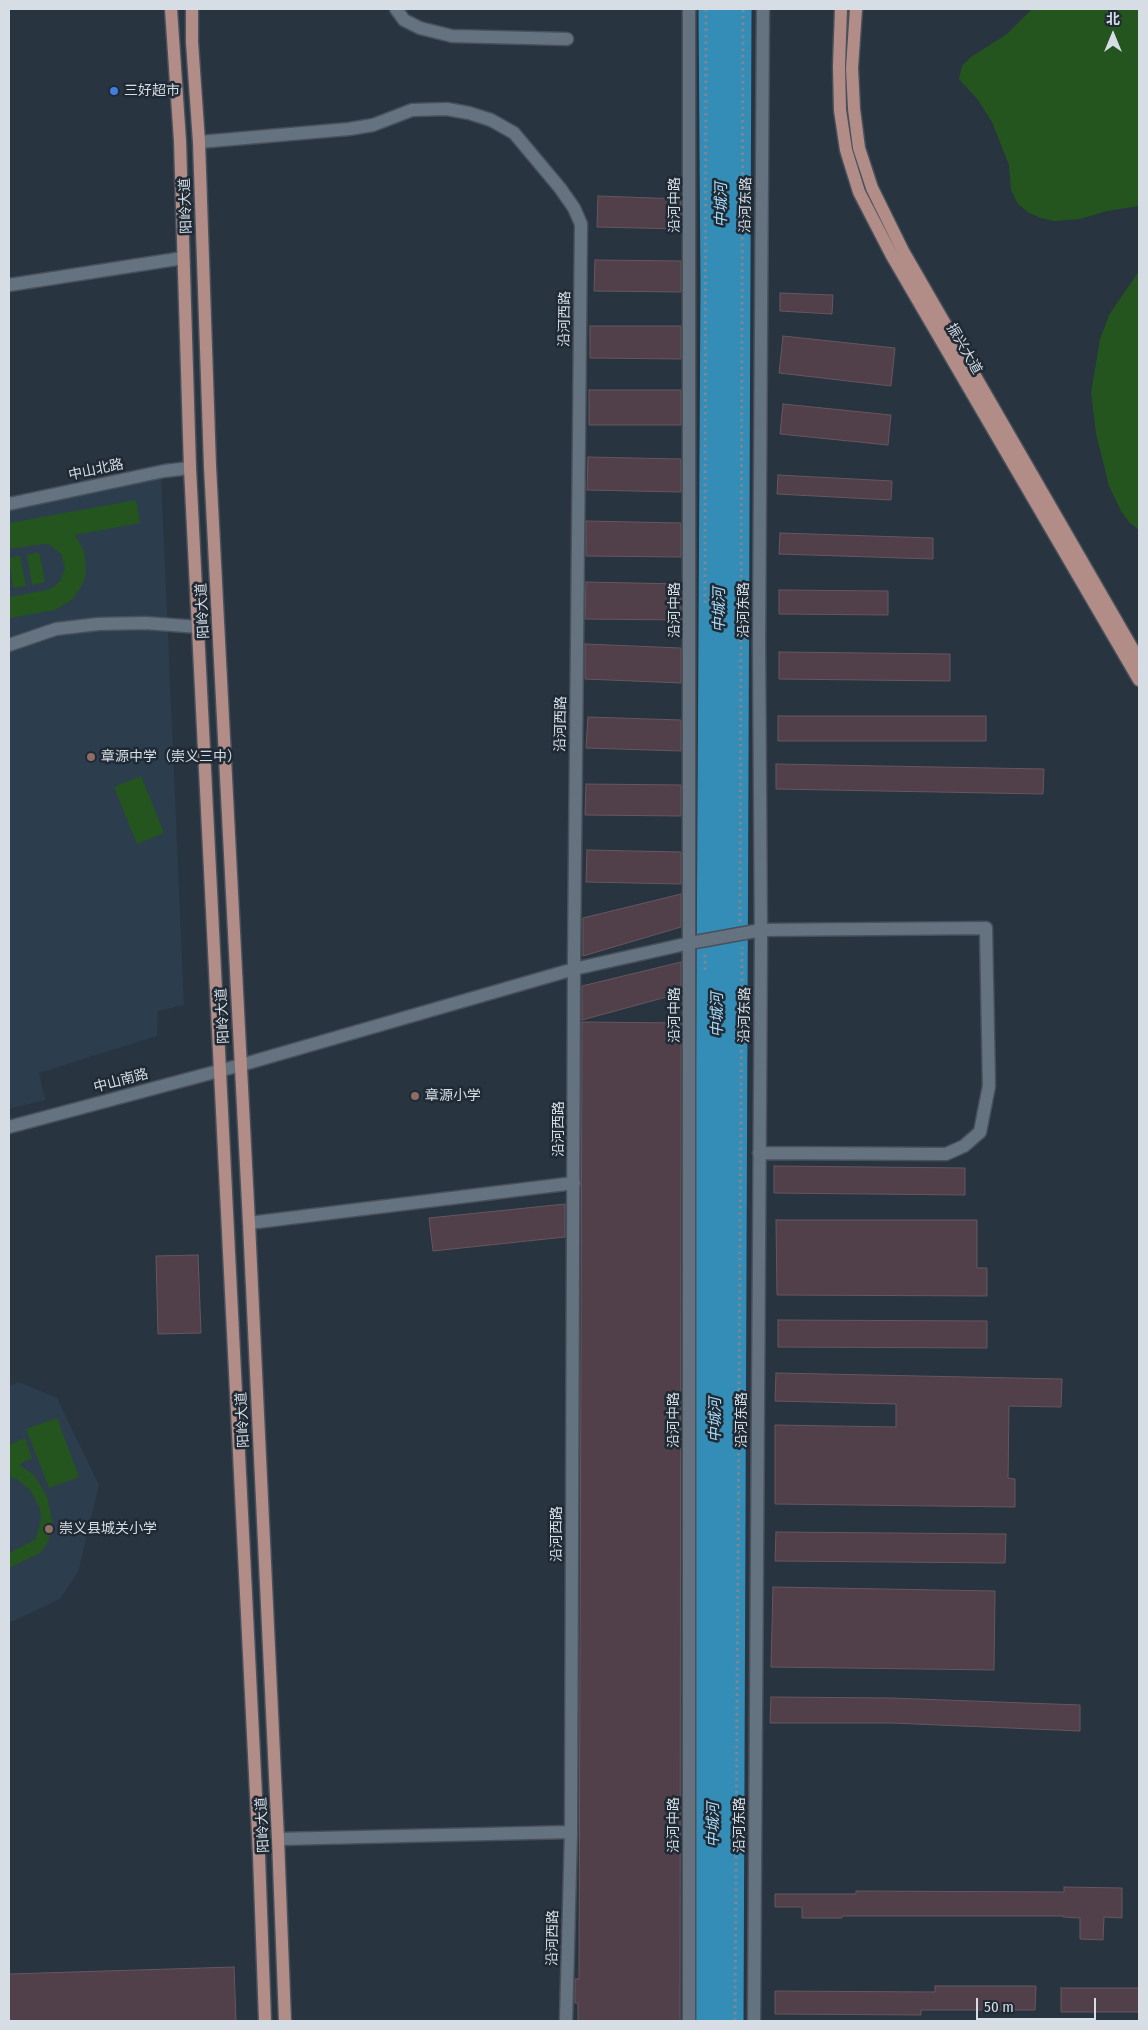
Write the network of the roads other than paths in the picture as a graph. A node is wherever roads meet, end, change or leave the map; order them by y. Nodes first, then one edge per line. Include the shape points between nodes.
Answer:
1 (171, 9) edge
2 (192, 9) edge
3 (396, 9) edge
4 (689, 9) edge
5 (763, 9) edge
6 (841, 9) edge
7 (856, 9) edge
8 (567, 39) dead end
9 (199, 142) junction
10 (184, 258) junction
11 (9, 285) edge
12 (190, 468) junction
13 (9, 504) edge
14 (199, 627) junction
15 (9, 645) edge
16 (1139, 660) edge
17 (1139, 680) edge
18 (761, 930) junction
19 (690, 943) junction
20 (574, 969) junction
21 (241, 1065) junction
22 (220, 1070) junction
23 (9, 1127) edge
24 (758, 1153) junction
25 (574, 1184) junction
26 (249, 1223) junction
27 (571, 1832) junction
28 (278, 1839) junction
29 (265, 2021) edge
30 (285, 2021) edge
31 (566, 2021) edge
32 (689, 2021) edge
33 (754, 2021) edge

1 - 10 main road, 阳岭大道
2 - 9 main road, 阳岭大道
3 - 8 street via 404,20 420,28 452,36
4 - 19 street, 沿河中路
5 - 18 street, 沿河东路 via 758,634
6 - 17 main road, 振兴大道 via 840,110 846,150 860,192 892,256
7 - 16 main road, 振兴大道 via 852,68 854,109 859,148 872,188 903,251
9 - 20 street, 沿河西路 via 349,129 373,125 412,110 447,109 491,120 514,133 574,208 581,224
9 - 21 main road, 阳岭大道 via 210,466
10 - 11 street
10 - 12 main road, 阳岭大道
12 - 13 street, 中山北路
12 - 14 main road, 阳岭大道
14 - 15 street via 98,624 56,630
14 - 22 main road, 阳岭大道
18 - 19 street, 中山南路
18 - 24 street, 沿河东路
18 - 24 street, 中山南路 via 986,928 989,1086 980,1132 964,1146 946,1154
19 - 20 street, 中山南路
19 - 32 street, 沿河中路
20 - 21 street, 中山南路
20 - 25 street, 沿河西路
21 - 22 street, 中山南路
21 - 26 main road, 阳岭大道
22 - 23 street, 中山南路
22 - 29 main road, 阳岭大道 via 260,1854
24 - 33 street, 沿河东路
25 - 26 street
25 - 27 street, 沿河西路
26 - 28 main road, 阳岭大道
27 - 28 street
27 - 31 street, 沿河西路
28 - 30 main road, 阳岭大道

